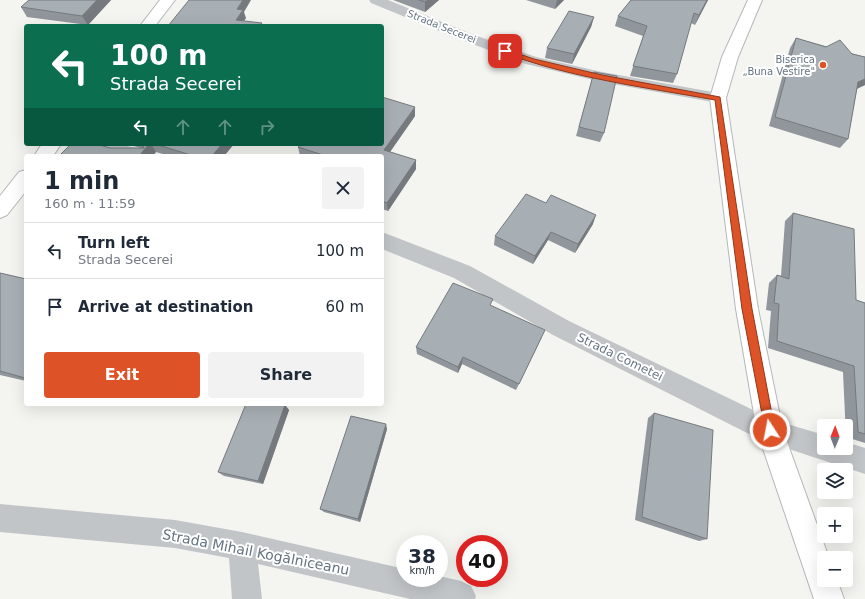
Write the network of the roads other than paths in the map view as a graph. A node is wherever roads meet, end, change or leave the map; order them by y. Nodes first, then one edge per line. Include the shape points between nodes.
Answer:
1 (168, 0) edge
2 (376, 0) edge
3 (755, 0) edge
4 (149, 24) edge
5 (718, 98) junction
6 (50, 146) edge
7 (104, 146) edge
8 (44, 154) edge
9 (133, 154) edge
10 (24, 180) edge
11 (0, 210) edge
12 (384, 241) edge
13 (770, 430) junction
14 (865, 461) edge
15 (0, 518) edge
16 (242, 546) junction
17 (461, 596) dead end
18 (247, 599) edge
19 (828, 599) edge

1 - 4 street
2 - 5 street, Strada Secerei via 532,61 602,77
3 - 5 street via 730,57
5 - 13 street via 747,309
6 - 8 street
7 - 9 street
10 - 11 street
12 - 13 street, Strada Cometei via 462,272 561,328
13 - 14 street, Strada Cometei
13 - 19 street
15 - 16 street, Strada Mihail Kogălniceanu via 174,534
16 - 17 street, Strada Mihail Kogălniceanu
16 - 18 street

